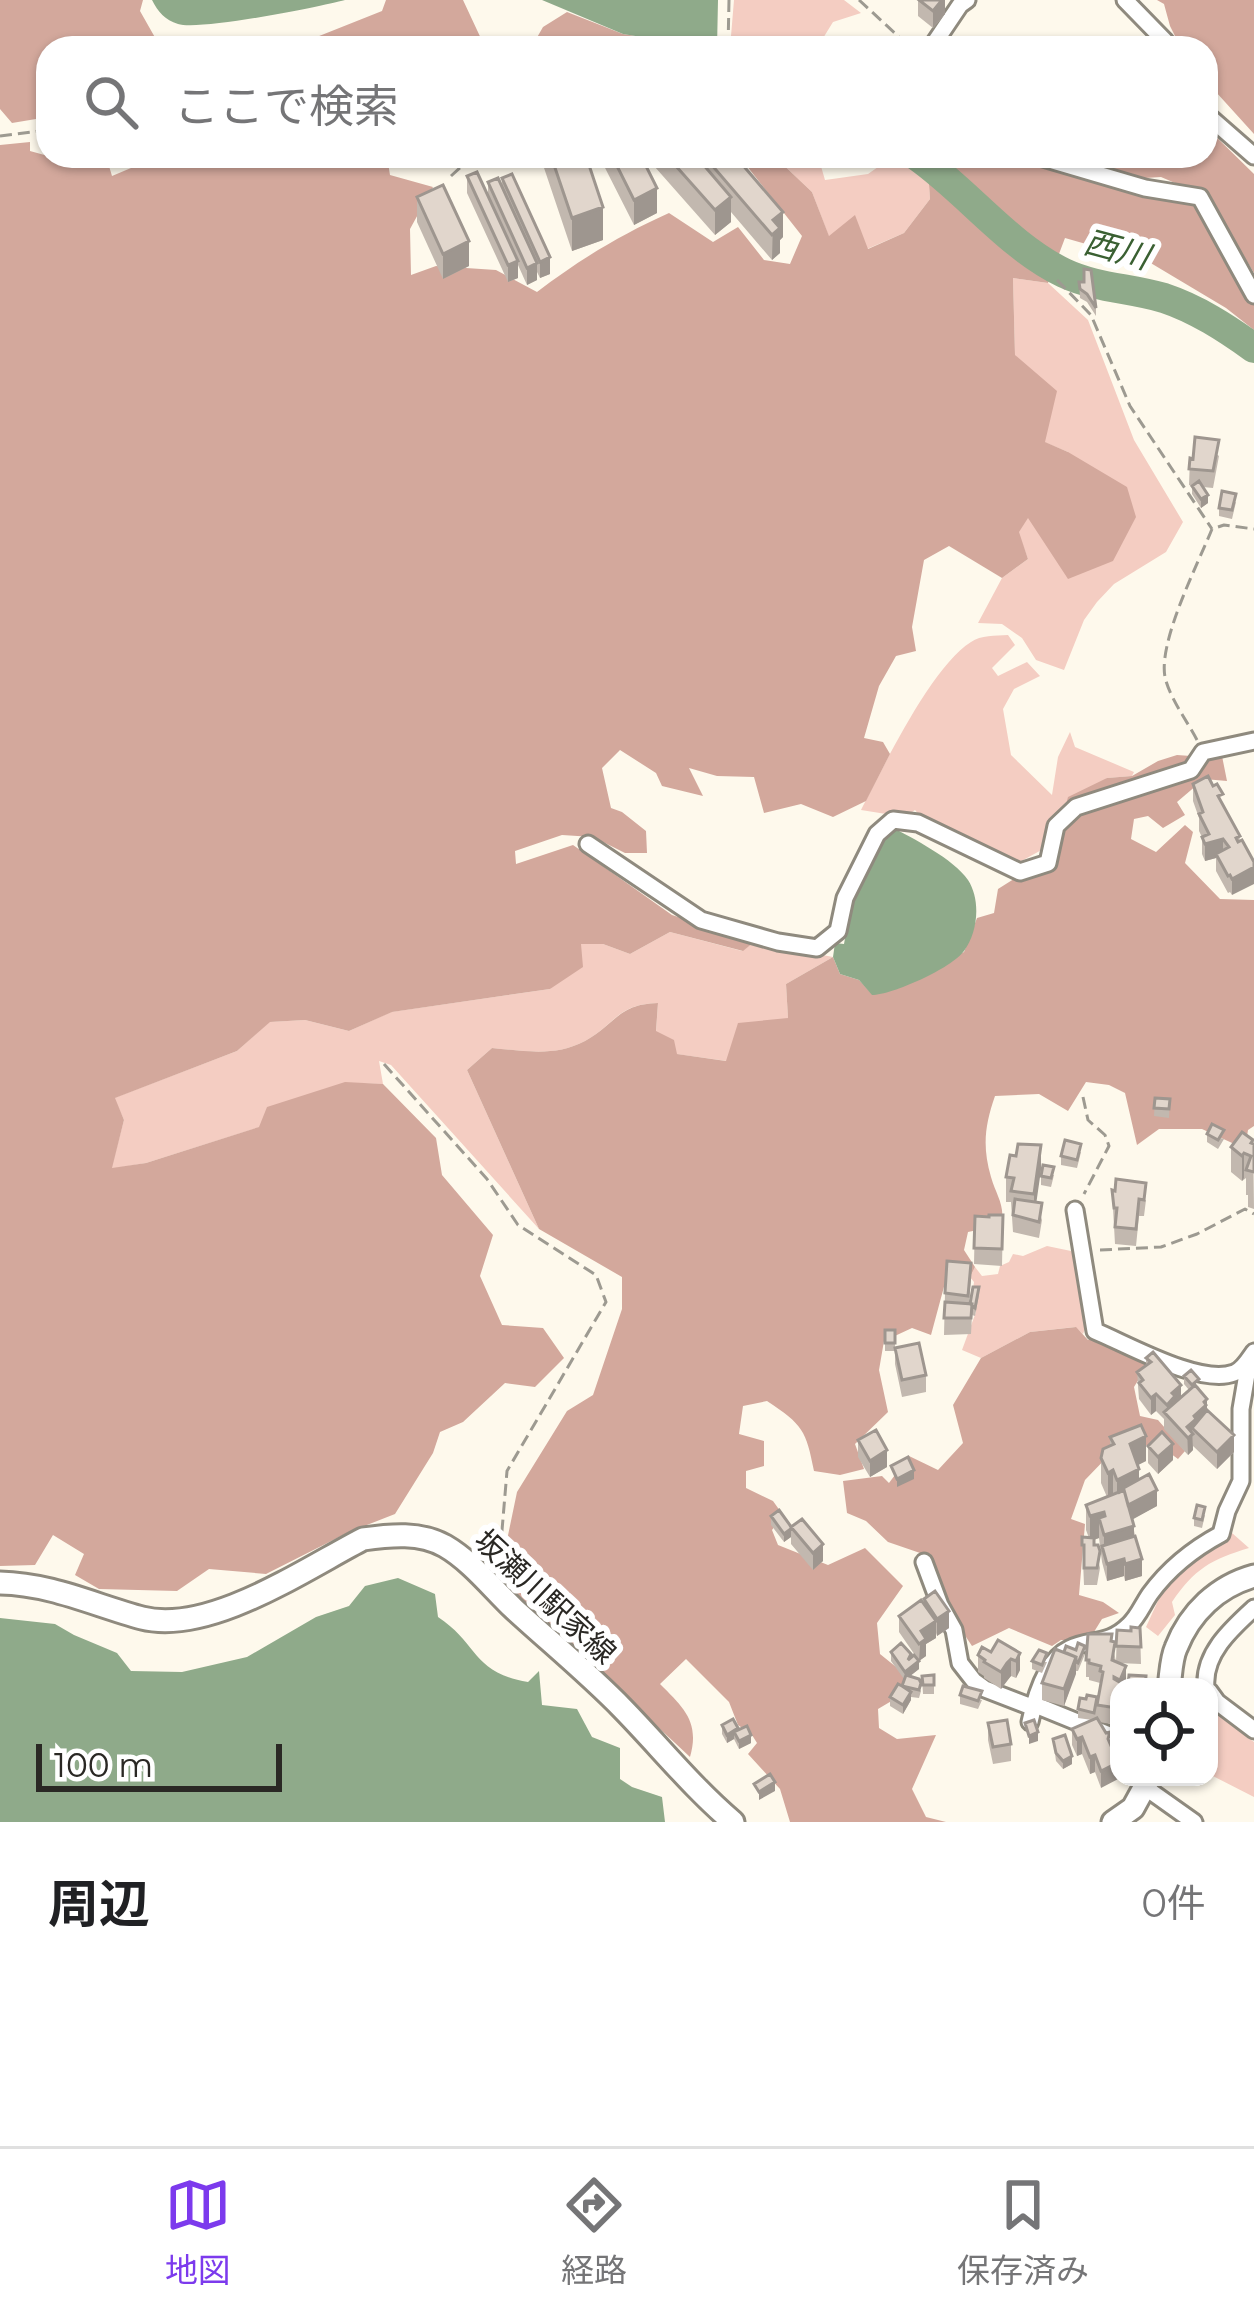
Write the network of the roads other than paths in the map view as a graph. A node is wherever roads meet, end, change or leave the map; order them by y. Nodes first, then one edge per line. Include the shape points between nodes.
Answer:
1 (968, 0) edge
2 (1125, 0) edge
3 (939, 36) edge
4 (1160, 36) edge
5 (1218, 124) edge
6 (1254, 156) edge
7 (1076, 168) edge
8 (1254, 295) edge
9 (1254, 741) edge
10 (588, 844) dead end
11 (1075, 1210) road end
12 (1250, 1358) edge
13 (924, 1562) dead end
14 (1254, 1576) edge
15 (0, 1583) edge
16 (1254, 1608) edge
17 (1170, 1678) edge
18 (1206, 1678) edge
19 (1218, 1703) edge
20 (1034, 1704) junction
21 (1030, 1722) edge
22 (1254, 1730) edge
23 (1110, 1735) edge
24 (1146, 1786) edge
25 (1153, 1786) edge
26 (734, 1822) edge
27 (1113, 1822) edge
28 (1194, 1822) edge

1 - 3 street
2 - 4 street
5 - 6 street
7 - 8 street via 1200,197
9 - 10 street via 1203,752 1191,770 1076,807 1056,826 1048,862 1020,872 918,823 893,820 877,834 845,898 838,931 817,947 701,920
11 - 12 street via 1095,1330 1192,1372 1234,1373
12 - 20 street via 1241,1481 1221,1534 1190,1551 1116,1636 1060,1655
13 - 20 street via 960,1663 985,1689
14 - 17 main road via 1216,1592 1196,1614 1175,1650
15 - 26 main road, 坂瀬川駅家線 via 175,1622 233,1606 364,1539 412,1536 444,1546
16 - 18 street via 1214,1651
19 - 22 street
20 - 21 street
20 - 23 street
24 - 27 main road
25 - 28 street

